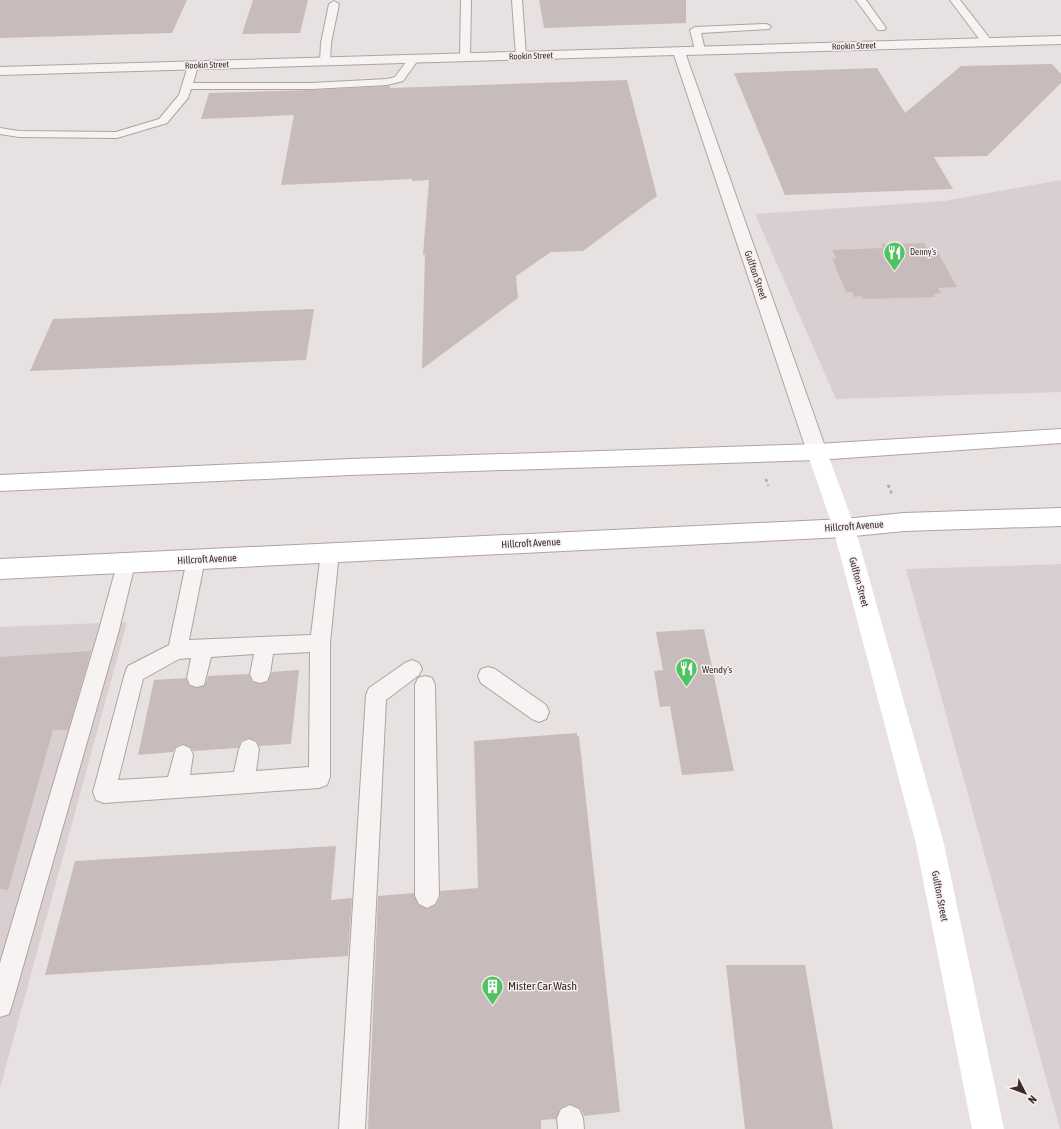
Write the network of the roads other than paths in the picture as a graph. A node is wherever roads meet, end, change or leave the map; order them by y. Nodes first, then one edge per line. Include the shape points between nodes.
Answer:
1 (466, 0) edge
2 (516, 0) edge
3 (861, 0) edge
4 (955, 0) edge
5 (334, 4) dead end
6 (766, 27) dead end
7 (881, 28) dead end
8 (1061, 40) edge
9 (987, 42) junction
10 (700, 50) junction
11 (679, 51) junction
12 (521, 56) junction
13 (465, 58) junction
14 (413, 60) junction
15 (325, 62) junction
16 (193, 66) junction
17 (1, 73) edge
18 (187, 86) junction
19 (0, 131) edge
20 (1061, 436) edge
21 (817, 452) junction
22 (0, 483) edge
23 (1061, 518) edge
24 (844, 528) junction
25 (330, 552) junction
26 (196, 559) junction
27 (126, 564) junction
28 (0, 569) edge
29 (320, 643) junction
30 (265, 645) junction
31 (203, 649) junction
32 (177, 650) junction
33 (260, 674) dead end
34 (488, 676) dead end
35 (197, 678) dead end
36 (540, 712) dead end
37 (249, 749) dead end
38 (183, 755) dead end
39 (243, 782) junction
40 (177, 787) junction
41 (426, 896) dead end
42 (0, 1004) edge
43 (352, 1129) edge
44 (988, 1129) edge

1 - 13 lane
2 - 12 lane
3 - 7 lane
4 - 9 lane
5 - 15 lane
6 - 10 lane via 695,30
8 - 9 street, Rookin Street
9 - 10 street, Rookin Street
10 - 11 street, Rookin Street
11 - 12 street, Rookin Street
11 - 21 street, Gulfton Street
12 - 13 street, Rookin Street
13 - 14 street, Rookin Street
14 - 15 street, Rookin Street
14 - 18 lane via 399,79 387,82 312,86
15 - 16 street, Rookin Street
16 - 17 street, Rookin Street
16 - 18 lane
18 - 19 lane via 184,96 163,120 117,135 19,134
20 - 21 main road
21 - 22 main road via 350,467
21 - 24 main road, Gulfton Street
23 - 24 main road, Hillcroft Avenue via 904,522
24 - 25 main road, Hillcroft Avenue
24 - 44 main road, Gulfton Street via 930,844
25 - 26 main road, Hillcroft Avenue
25 - 29 lane
26 - 27 main road, Hillcroft Avenue
26 - 32 lane
27 - 28 main road, Hillcroft Avenue
27 - 42 lane via 107,638
29 - 30 lane
29 - 39 lane via 319,777
30 - 31 lane
30 - 33 lane
31 - 32 lane
31 - 35 lane
32 - 40 lane via 135,673 104,792
34 - 36 lane
37 - 39 lane
38 - 40 lane
39 - 40 lane
41 - 43 lane via 418,677 376,695

